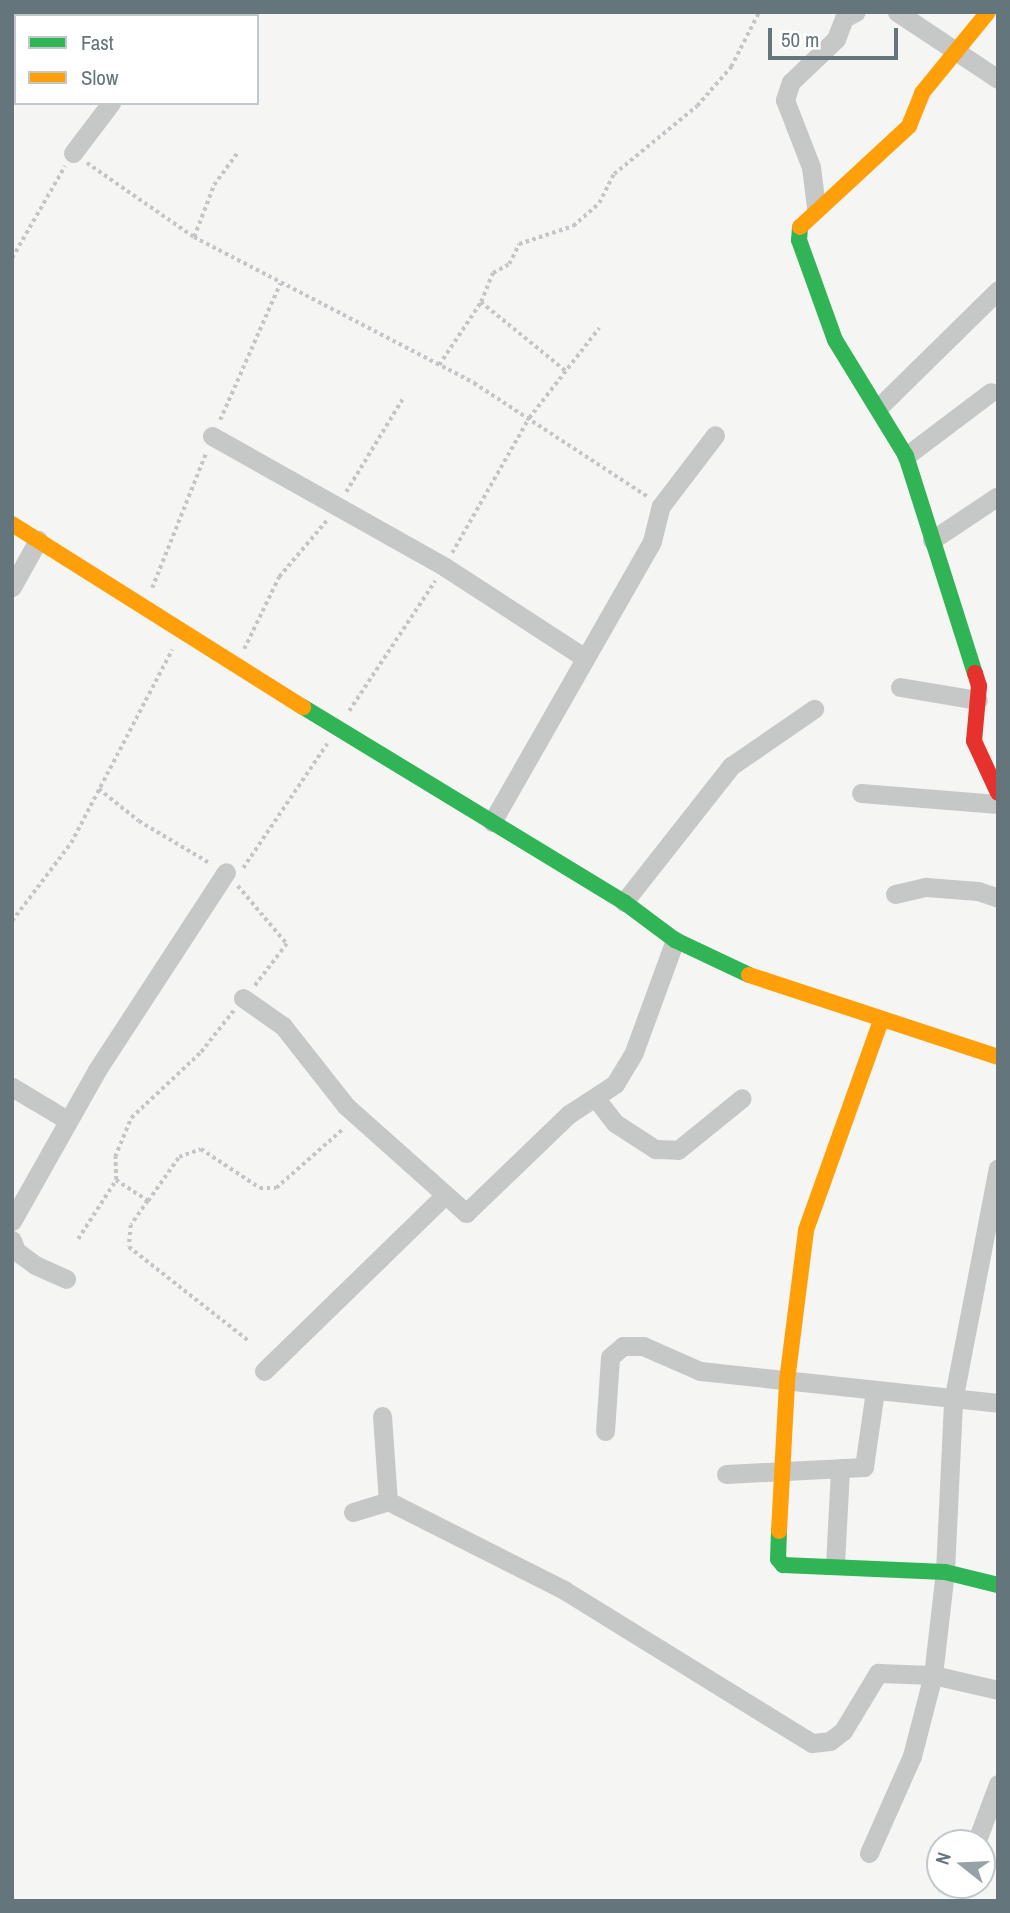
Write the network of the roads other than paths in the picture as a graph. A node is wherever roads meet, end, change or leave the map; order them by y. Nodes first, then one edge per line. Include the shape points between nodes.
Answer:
1 (856, 12) edge
2 (897, 12) edge
3 (988, 12) edge
4 (959, 51) junction
5 (998, 79) edge
6 (109, 105) edge
7 (73, 153) road end
8 (816, 207) junction
9 (998, 290) edge
10 (991, 392) dead end
11 (879, 407) junction
12 (715, 435) dead end
13 (212, 436) dead end
14 (906, 456) junction
15 (998, 496) edge
16 (12, 524) edge
17 (38, 540) junction
18 (932, 540) junction
19 (12, 587) edge
20 (585, 659) junction
21 (900, 687) dead end
22 (978, 700) junction
23 (814, 709) dead end
24 (861, 793) dead end
25 (998, 793) edge
26 (998, 804) edge
27 (492, 822) junction
28 (230, 877) road end
29 (895, 894) dead end
30 (998, 898) edge
31 (624, 902) junction
32 (675, 940) junction
33 (243, 998) road end
34 (881, 1021) junction
35 (998, 1057) edge
36 (12, 1087) edge
37 (742, 1098) dead end
38 (597, 1100) junction
39 (67, 1120) junction
40 (998, 1168) edge
41 (444, 1196) junction
42 (12, 1221) edge
43 (12, 1240) edge
44 (65, 1279) dead end
45 (264, 1371) dead end
46 (787, 1381) junction
47 (875, 1391) junction
48 (953, 1401) junction
49 (998, 1403) edge
50 (382, 1416) dead end
51 (605, 1431) dead end
52 (840, 1468) junction
53 (783, 1471) junction
54 (726, 1474) dead end
55 (388, 1501) junction
56 (353, 1512) dead end
57 (835, 1565) junction
58 (945, 1572) junction
59 (998, 1585) edge
60 (933, 1675) junction
61 (998, 1690) edge
62 (998, 1784) edge
63 (981, 1829) edge
64 (869, 1853) dead end

1 - 8 street via 844,18 836,39 791,82 785,100 811,167
2 - 4 street via 922,33
3 - 4 street
4 - 5 street
4 - 8 street via 922,93 909,126
6 - 7 street
8 - 11 street via 800,221 808,271 835,340
9 - 11 street
10 - 14 street
11 - 14 street
12 - 20 street via 661,506 652,541
13 - 20 street via 444,567
14 - 18 street
15 - 18 street
16 - 17 street
17 - 19 street
17 - 27 street via 180,633
18 - 22 street via 979,686
20 - 27 street
21 - 22 street
22 - 25 street via 974,741
23 - 31 street via 731,766
24 - 26 street
27 - 31 street
28 - 39 street
29 - 30 street via 926,887 978,891
31 - 32 street
32 - 34 street via 743,973
32 - 38 street via 634,1052
33 - 41 street via 283,1027 357,1116
34 - 35 street
34 - 46 street via 806,1230
36 - 39 street
37 - 38 street via 678,1150 655,1149 615,1123
38 - 41 street via 569,1114 472,1209 459,1211
39 - 42 street
40 - 48 street
41 - 45 street
43 - 44 street via 16,1251 34,1265
46 - 47 street
46 - 51 street via 700,1371 643,1346 623,1346 610,1357
46 - 53 street
47 - 48 street
47 - 52 street via 866,1465
48 - 49 street
48 - 58 street
50 - 55 street
52 - 53 street
52 - 57 street
53 - 54 street
53 - 57 street via 779,1563
55 - 56 street
55 - 60 street via 564,1590 812,1743 830,1741 844,1731 878,1673
57 - 58 street
58 - 59 street
58 - 60 street
60 - 61 street
60 - 64 street via 912,1756
62 - 63 street

